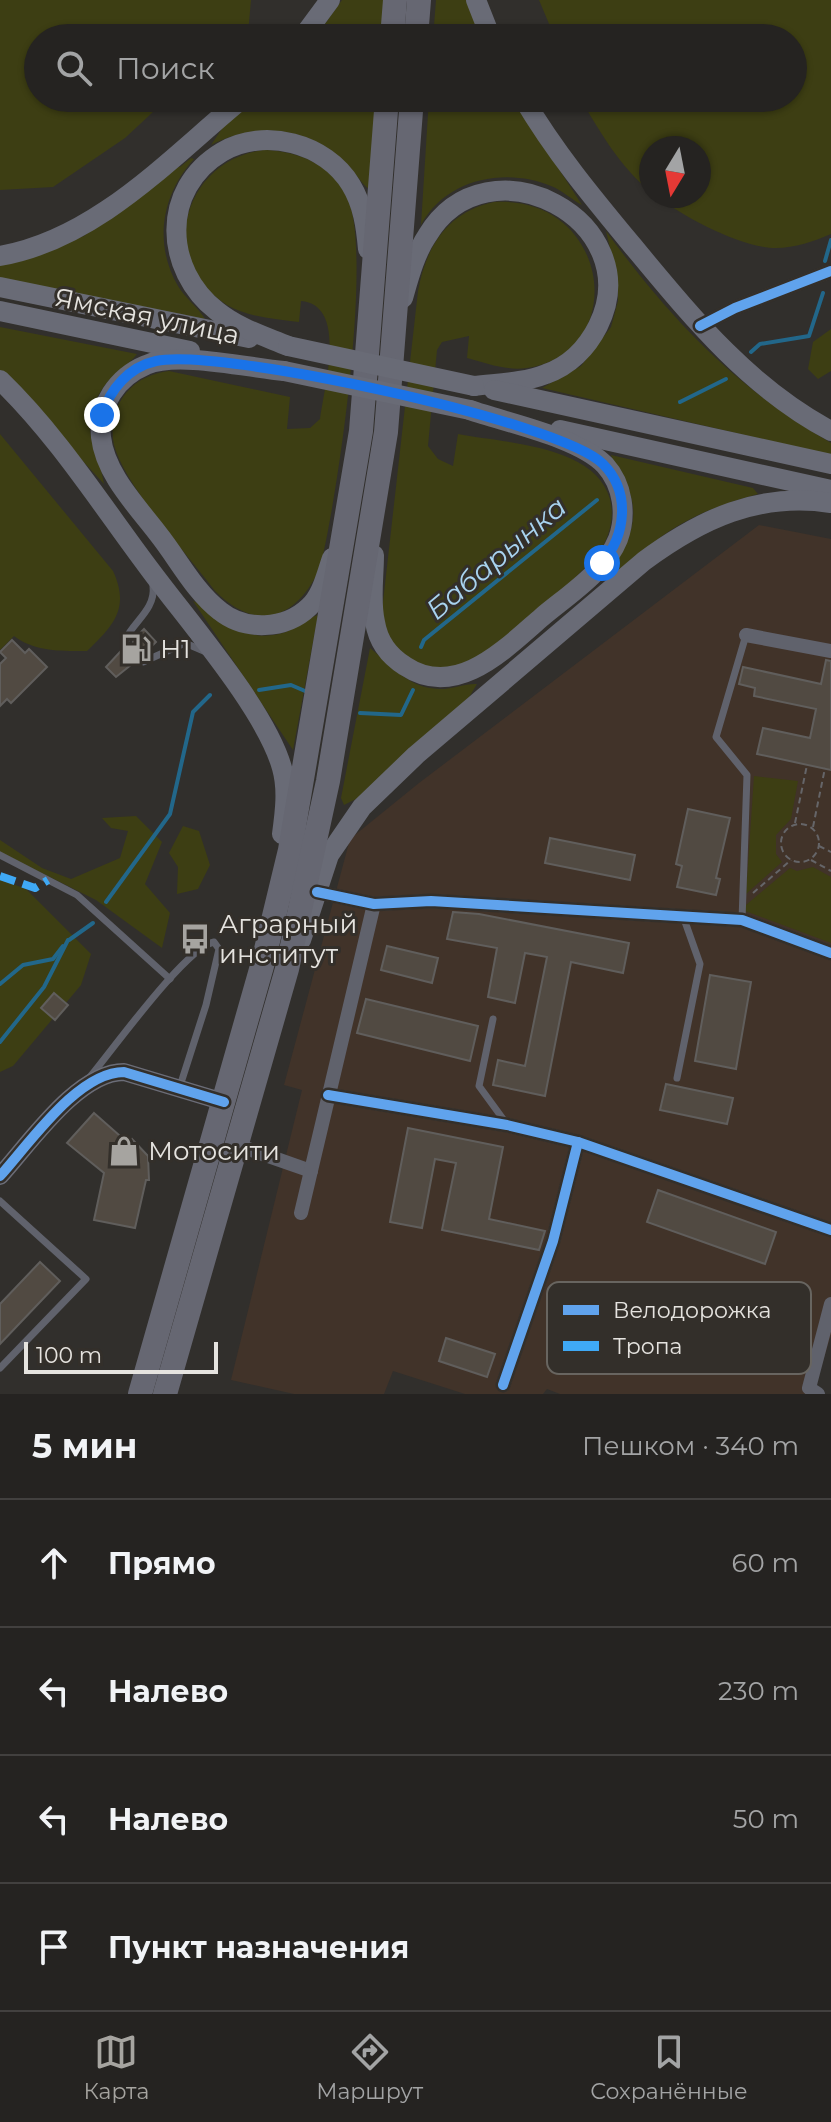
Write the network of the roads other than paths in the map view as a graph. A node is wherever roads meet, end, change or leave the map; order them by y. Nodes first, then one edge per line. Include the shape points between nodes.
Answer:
1 (330, 0) edge
2 (395, 0) edge
3 (419, 0) edge
4 (476, 0) edge
5 (312, 24) edge
6 (393, 24) edge
7 (417, 24) edge
8 (485, 24) edge
9 (226, 112) edge
10 (386, 112) edge
11 (411, 112) edge
12 (532, 112) edge
13 (0, 256) edge
14 (831, 271) edge
15 (0, 287) edge
16 (373, 309) junction
17 (0, 311) edge
18 (397, 313) junction
19 (700, 326) junction
20 (288, 346) junction
21 (284, 371) junction
22 (0, 380) edge
23 (474, 386) junction
24 (470, 410) junction
25 (831, 431) edge
26 (831, 464) edge
27 (831, 490) edge
28 (831, 503) edge
29 (349, 509) junction
30 (374, 515) junction
31 (151, 572) junction
32 (746, 635) joint
33 (831, 651) edge
34 (218, 660) junction
35 (0, 855) edge
36 (317, 892) junction
37 (374, 904) junction
38 (683, 916) junction
39 (742, 920) junction
40 (831, 953) edge
41 (274, 968) junction
42 (170, 979) junction
43 (493, 1019) dead end
44 (677, 1078) dead end
45 (82, 1086) junction
46 (179, 1088) junction
47 (328, 1095) junction
48 (224, 1102) junction
49 (507, 1125) junction
50 (578, 1142) junction
51 (237, 1145) junction
52 (311, 1171) junction
53 (0, 1176) edge
54 (0, 1201) edge
55 (301, 1213) dead end
56 (831, 1230) edge
57 (831, 1304) edge
58 (0, 1368) edge
59 (503, 1385) dead end
60 (814, 1391) edge
61 (140, 1394) edge
62 (165, 1394) edge

1 - 5 main road
2 - 6 highway
3 - 7 highway
4 - 8 main road
9 - 13 main road via 90,222 46,243
10 - 16 highway
11 - 18 highway
12 - 19 main road via 573,172
14 - 19 street
15 - 20 main road
16 - 20 main road via 363,212 339,168 293,143 255,141 229,148 198,172 184,194 175,221 176,250 184,273 218,312
16 - 29 highway
17 - 21 main road, Ямская улица
18 - 23 main road via 428,234 458,204 482,193 510,190 551,200 575,216 596,242 607,280 605,308 595,332 570,361 547,374
18 - 30 highway
19 - 25 main road via 749,375
20 - 23 main road, bridge
21 - 24 main road, bridge
21 - 29 main road via 172,360 147,364 126,376 105,404 101,427 108,461 208,600 245,623 273,625 309,608
22 - 31 main road via 50,434
23 - 26 main road
24 - 27 main road
24 - 30 main road via 581,448 605,466 619,489 623,511 617,540 602,563 490,659 456,676 429,676 397,661 378,634 373,611
28 - 36 main road via 774,501 722,513 644,561 384,784 338,839
29 - 41 highway
30 - 41 highway via 328,781
31 - 34 main road
31 - 34 lane via 154,601 125,636 129,656 143,662 185,643
32 - 33 street
32 - 39 lane via 716,737 747,775
34 - 41 main road via 273,744 285,784 282,834 263,923
35 - 42 lane via 77,895
36 - 37 street
36 - 41 main road via 308,927
37 - 38 street via 431,901
37 - 47 street
38 - 39 street
38 - 44 lane via 700,964
39 - 40 street
41 - 48 highway
41 - 51 highway
42 - 45 lane
42 - 46 lane via 203,944 214,942 219,949 206,1005
43 - 49 lane via 479,1086
45 - 46 street via 110,1072 124,1072
45 - 53 street
46 - 48 street
47 - 49 street
47 - 52 street
48 - 61 highway
49 - 50 street
50 - 56 street
50 - 59 street via 553,1241
51 - 52 street
51 - 62 highway
52 - 55 street
54 - 58 lane via 86,1279
57 - 60 street

